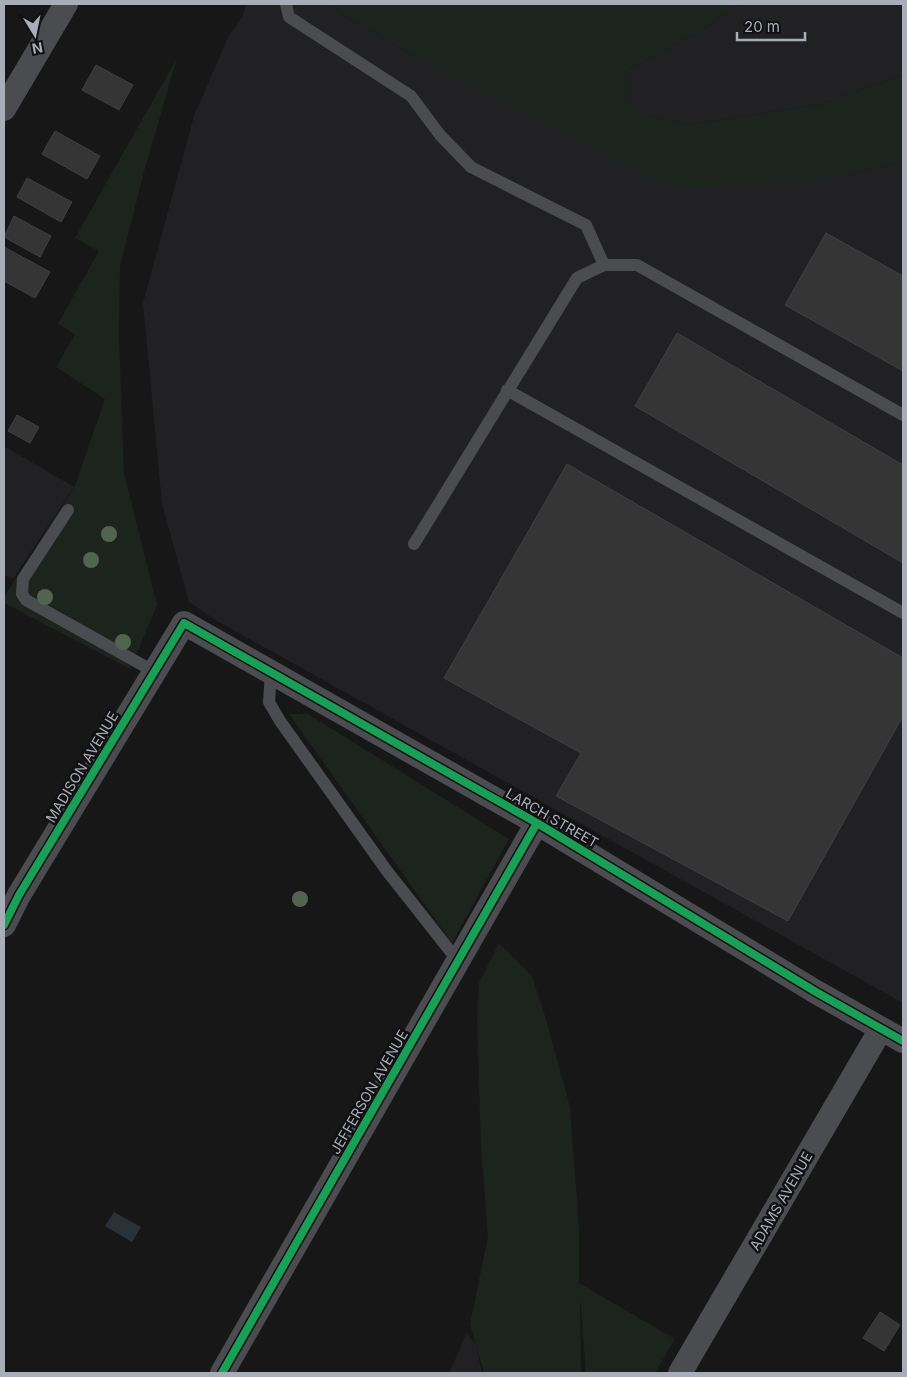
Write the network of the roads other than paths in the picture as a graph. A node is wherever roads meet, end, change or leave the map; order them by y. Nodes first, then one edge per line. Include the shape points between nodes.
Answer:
1 (66, 4) edge
2 (286, 4) edge
3 (4, 109) edge
4 (604, 265) junction
5 (507, 390) junction
6 (903, 415) edge
7 (68, 510) dead end
8 (414, 544) dead end
9 (903, 613) edge
10 (184, 624) joint
11 (155, 672) junction
12 (271, 673) junction
13 (537, 823) junction
14 (11, 891) edge
15 (4, 925) edge
16 (458, 961) junction
17 (881, 1029) junction
18 (903, 1041) edge
19 (222, 1373) edge
20 (680, 1373) edge

1 - 3 street
2 - 4 lane via 289,17 412,96 440,135 471,167 586,226
4 - 5 lane via 577,278
4 - 6 lane via 637,265
5 - 8 lane
5 - 9 lane
7 - 11 lane via 23,579 22,594 26,600
10 - 11 street, MADISON AVENUE
10 - 12 street, LARCH STREET
11 - 14 street, MADISON AVENUE
12 - 13 street, LARCH STREET
12 - 16 lane via 269,702 280,721 387,871
13 - 16 street, JEFFERSON AVENUE
13 - 17 street, LARCH STREET
14 - 15 street, MADISON AVENUE
16 - 19 street, JEFFERSON AVENUE
17 - 18 street, LARCH STREET
17 - 20 street, ADAMS AVENUE

